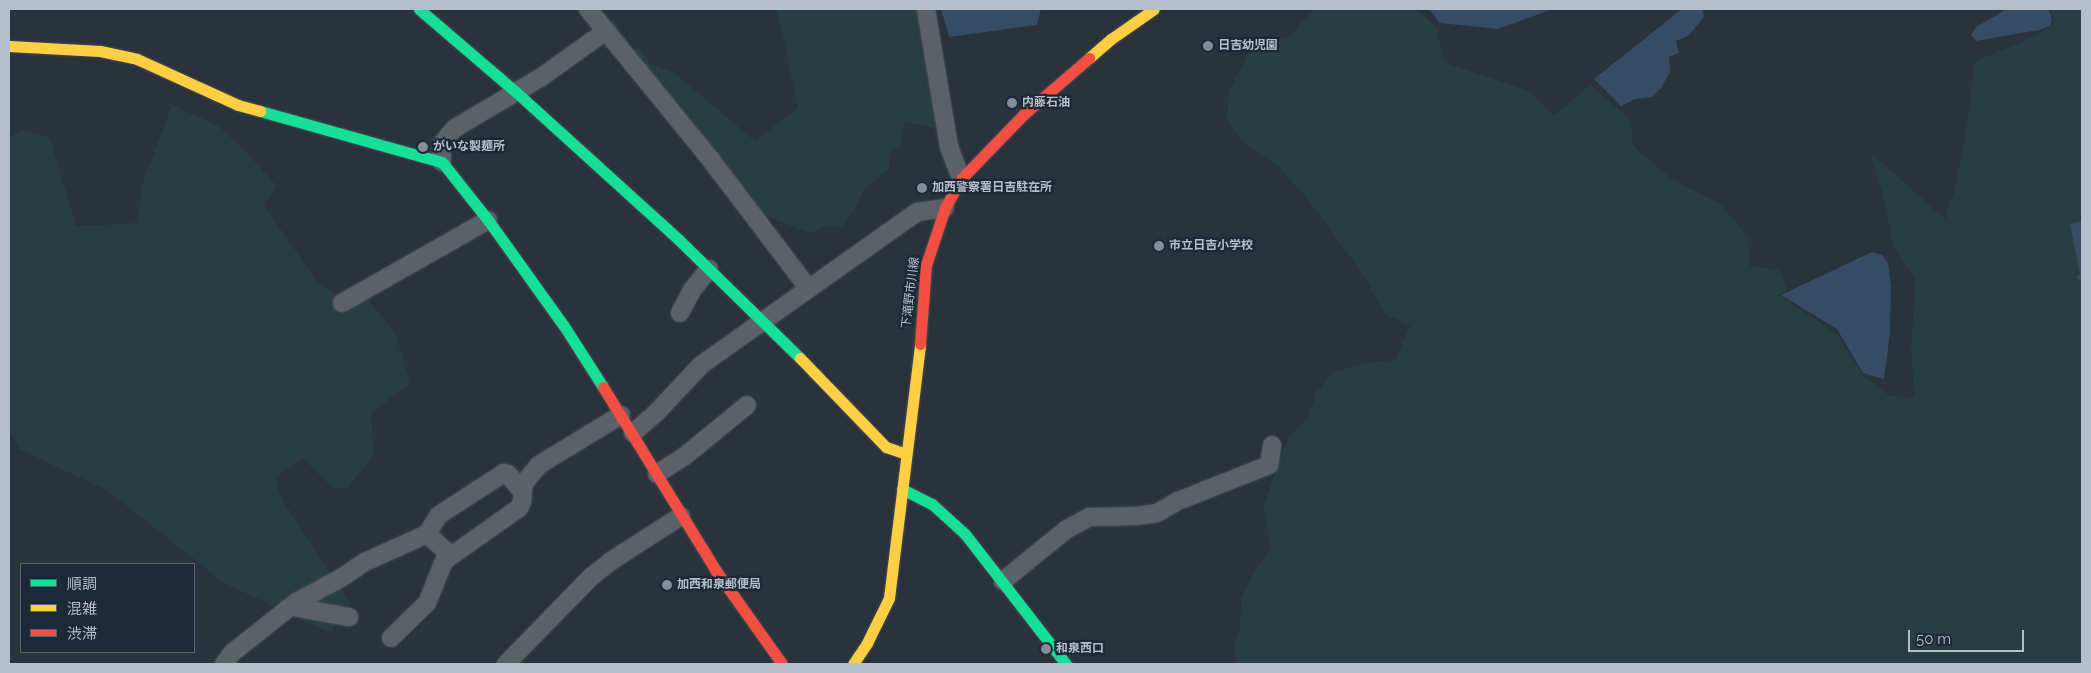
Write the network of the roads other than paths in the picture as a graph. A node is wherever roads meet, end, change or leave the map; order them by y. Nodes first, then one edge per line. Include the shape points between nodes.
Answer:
1 (420, 9) edge
2 (588, 9) edge
3 (926, 9) edge
4 (1154, 9) edge
5 (606, 31) junction
6 (9, 48) edge
7 (516, 92) junction
8 (442, 162) junction
9 (961, 178) junction
10 (945, 208) junction
11 (488, 220) junction
12 (709, 269) junction
13 (808, 288) junction
14 (342, 303) dead end
15 (680, 313) dead end
16 (764, 321) junction
17 (747, 406) dead end
18 (621, 415) junction
19 (633, 434) junction
20 (1272, 445) dead end
21 (906, 454) junction
22 (657, 474) junction
23 (523, 488) junction
24 (902, 489) junction
25 (681, 516) junction
26 (427, 534) junction
27 (450, 555) junction
28 (1003, 582) junction
29 (295, 602) junction
30 (348, 617) dead end
31 (391, 638) dead end
32 (224, 664) edge
33 (506, 664) edge
34 (782, 664) edge
35 (853, 664) edge
36 (1066, 664) edge

1 - 7 street
2 - 5 street
3 - 9 street via 948,147
4 - 9 street, 下滝野市川線 via 1111,39 1024,114
5 - 7 street
5 - 13 street via 711,160
6 - 8 street via 100,51 137,59 238,106
7 - 8 street via 455,128 440,145
7 - 12 street
8 - 11 street
9 - 10 street, 下滝野市川線
10 - 13 street via 917,212
10 - 21 street, 下滝野市川線 via 926,265
11 - 14 street
11 - 18 street via 564,326
12 - 15 street via 692,290
12 - 16 street
13 - 16 street
16 - 19 street via 701,365
16 - 21 street via 886,447
17 - 22 street via 685,456
18 - 19 street
18 - 23 street via 539,465
19 - 22 street
20 - 28 street via 1269,465 1186,497 1156,513 1090,516 1068,529
21 - 24 street, 下滝野市川線
22 - 25 street
23 - 26 street via 520,489 504,473 439,515
23 - 27 street via 522,502 514,514
24 - 28 street via 932,504 965,534
24 - 35 street, 下滝野市川線 via 889,598
25 - 33 street via 592,576
25 - 34 street
26 - 27 street
26 - 29 street via 365,562
27 - 31 street via 444,560 427,603
28 - 36 street
29 - 30 street via 298,608
29 - 32 street via 232,653

